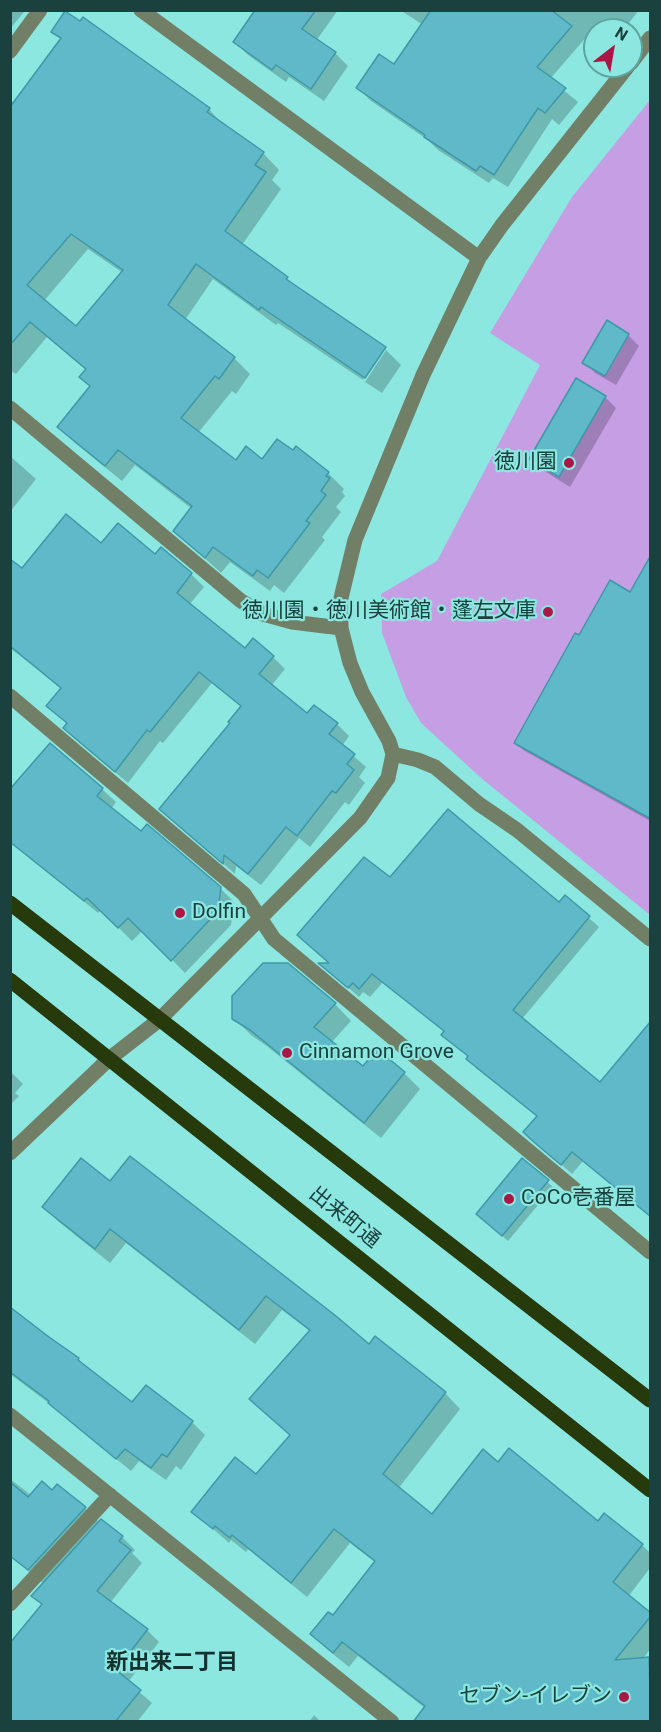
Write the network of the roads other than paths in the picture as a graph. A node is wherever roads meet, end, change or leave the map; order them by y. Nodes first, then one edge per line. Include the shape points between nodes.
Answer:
1 (40, 10) edge
2 (141, 10) edge
3 (10, 51) edge
4 (619, 78) edge
5 (479, 258) junction
6 (10, 408) edge
7 (341, 628) junction
8 (10, 696) edge
9 (393, 754) junction
10 (10, 903) edge
11 (260, 916) junction
12 (651, 939) edge
13 (10, 980) edge
14 (159, 1020) junction
15 (109, 1059) junction
16 (10, 1153) edge
17 (651, 1252) edge
18 (651, 1400) edge
19 (10, 1415) edge
20 (651, 1490) edge
21 (110, 1495) junction
22 (10, 1604) edge
23 (392, 1722) edge

1 - 3 street
2 - 5 street
4 - 5 street
5 - 7 street via 423,375 355,540 341,598
6 - 7 street via 241,601 262,614
7 - 9 street via 350,663
8 - 11 street via 244,894
9 - 11 street via 388,778 360,818
9 - 12 street via 435,767
10 - 14 main road, 出来町通
11 - 14 street
11 - 17 street via 274,939
13 - 15 main road, 出来町通
14 - 15 street
14 - 18 main road, 出来町通
15 - 16 street
15 - 20 main road, 出来町通
19 - 21 street
21 - 22 street
21 - 23 street

